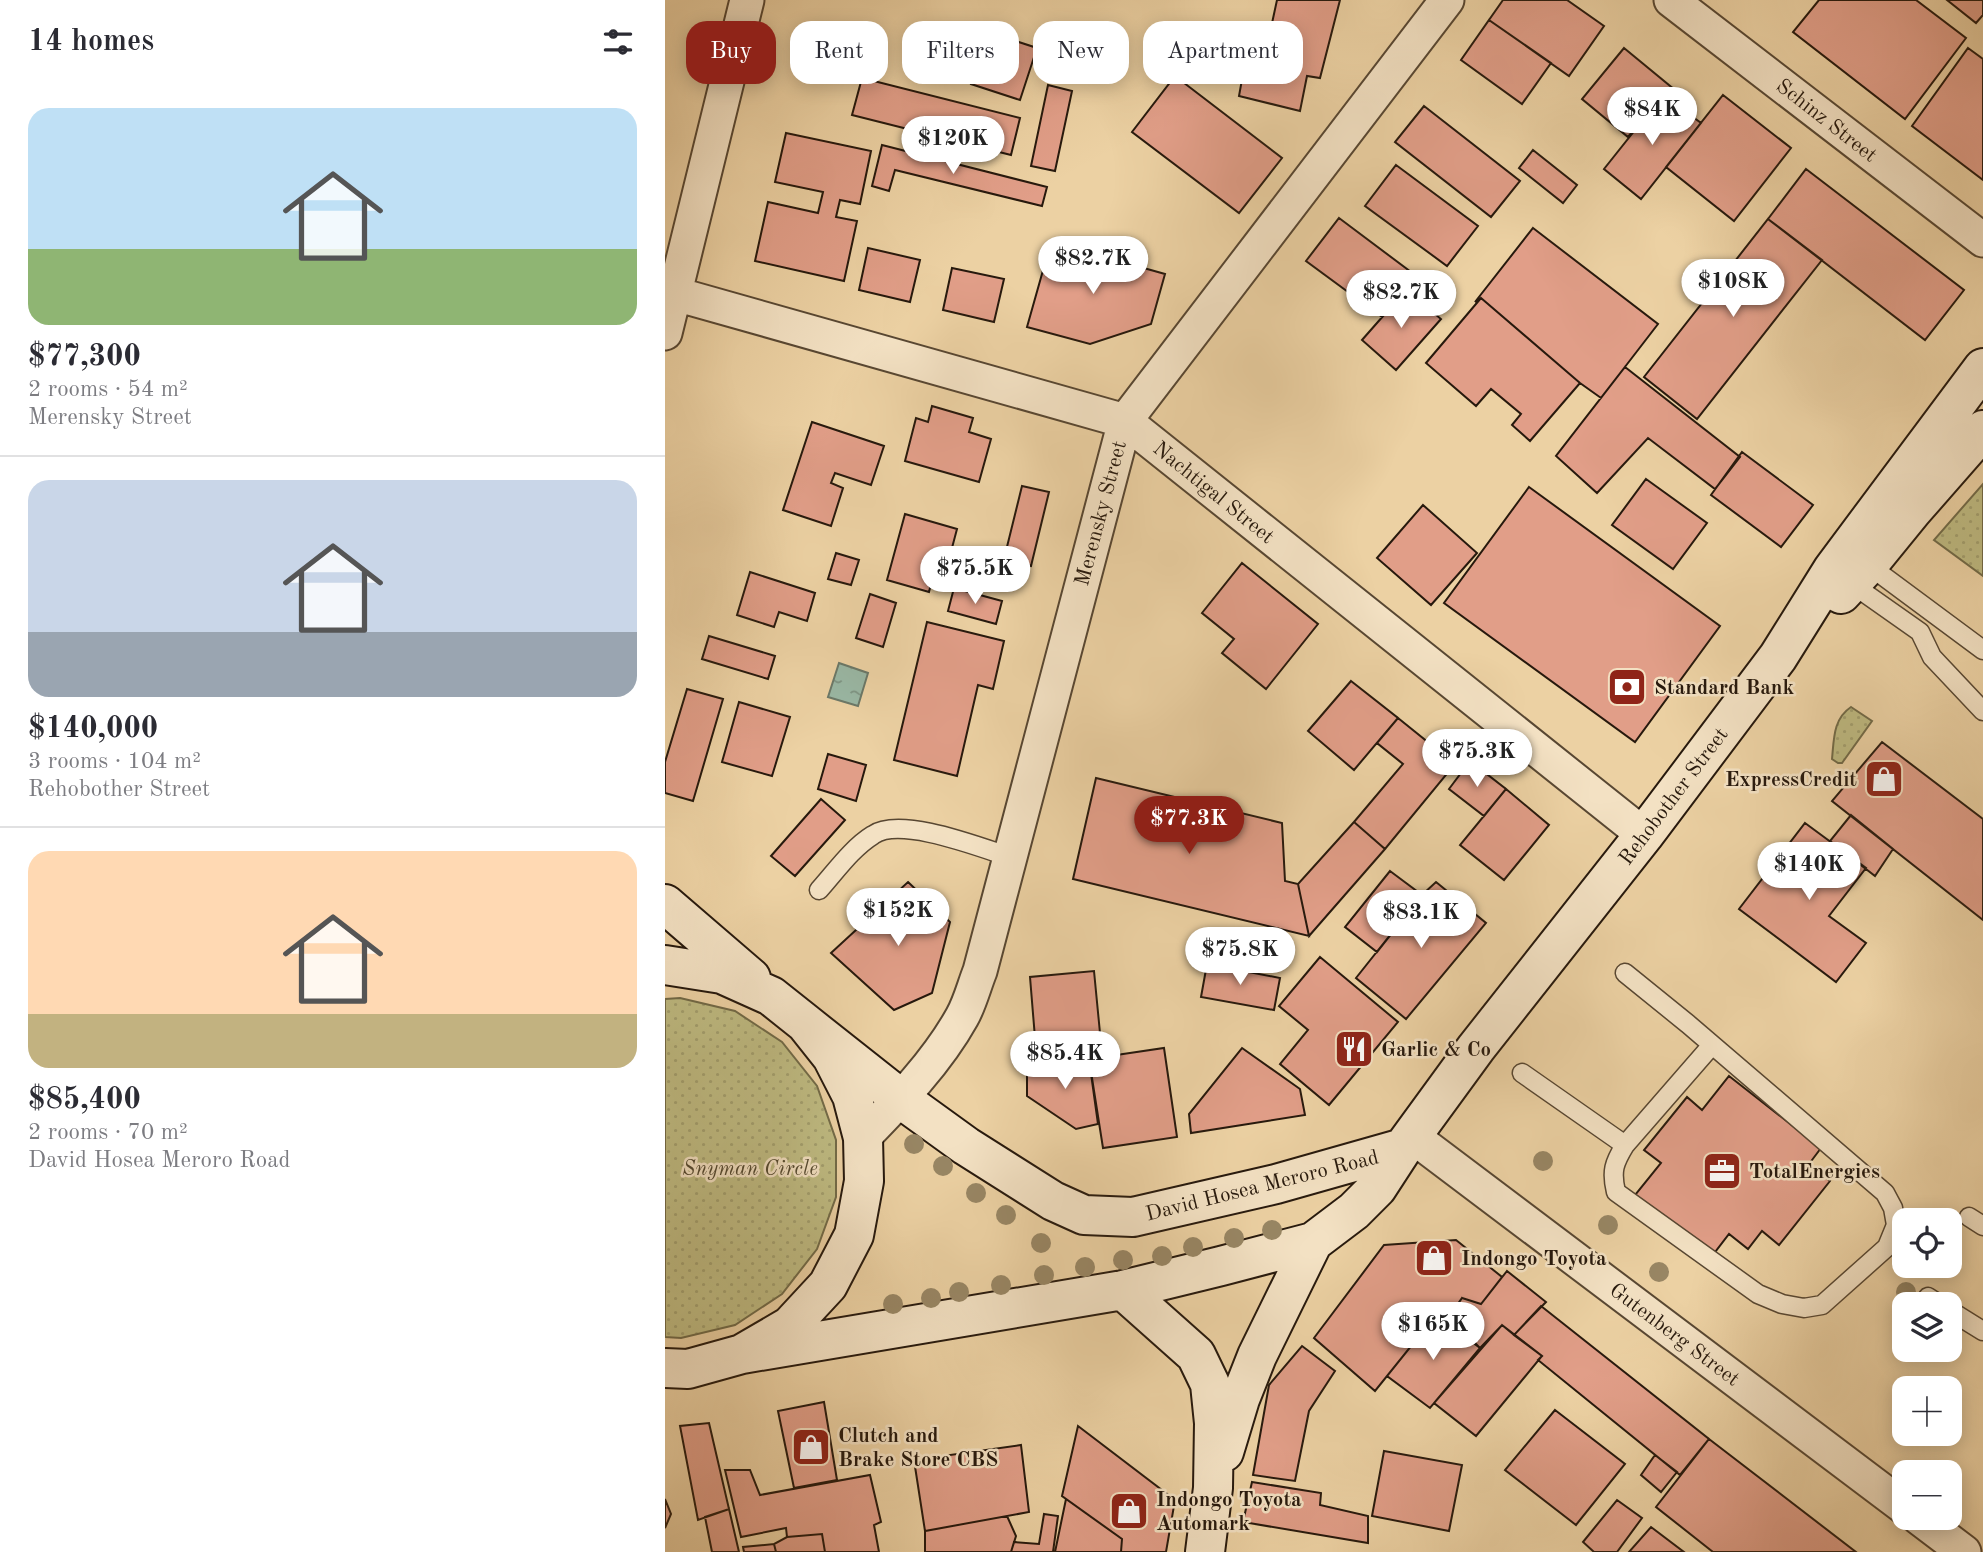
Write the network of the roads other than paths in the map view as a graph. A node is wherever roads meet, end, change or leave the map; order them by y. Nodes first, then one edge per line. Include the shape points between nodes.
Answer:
1 (747, 0) edge
2 (1447, 0) edge
3 (1671, 0) edge
4 (1983, 240) edge
5 (669, 292) edge
6 (665, 333) edge
7 (1983, 368) edge
8 (1125, 421) junction
9 (1983, 430) edge
10 (1850, 566) junction
11 (1983, 650) edge
12 (1983, 711) edge
13 (1644, 835) junction
14 (1010, 857) junction
15 (819, 890) dead end
16 (665, 904) edge
17 (665, 965) edge
18 (1625, 973) dead end
19 (771, 996) junction
20 (805, 1023) junction
21 (1712, 1045) junction
22 (1522, 1073) dead end
23 (901, 1099) junction
24 (863, 1138) junction
25 (1407, 1142) junction
26 (1625, 1145) junction
27 (1313, 1242) junction
28 (1123, 1290) junction
29 (1962, 1318) edge
30 (1983, 1331) edge
31 (743, 1354) junction
32 (673, 1371) edge
33 (1213, 1488) junction
34 (1892, 1498) edge
35 (1935, 1530) edge
36 (1983, 1551) edge
37 (1205, 1552) edge
38 (1964, 1552) edge
39 (1977, 1552) edge

1 - 5 street
2 - 8 street, Merensky Street
3 - 4 street, Schinz Street
5 - 6 street
5 - 8 street, Nachtigal Street
7 - 10 main road, Rehobother Street
8 - 13 street, Nachtigal Street
8 - 14 street, Merensky Street
9 - 10 main road via 1912,511
10 - 11 lane
10 - 12 lane via 1920,632 1932,657
10 - 13 main road, Rehobother Street
13 - 25 main road, Rehobother Street
14 - 15 lane via 951,838 894,828 874,833
14 - 23 street, Merensky Street via 980,971 963,1015
16 - 19 main road
17 - 19 main road via 722,974
18 - 21 lane
19 - 20 main road
20 - 23 main road, David Hosea Meroro Road
20 - 24 main road via 837,1066 852,1096
21 - 26 lane
21 - 26 lane via 1885,1193 1896,1225 1887,1247 1822,1305 1782,1304 1758,1294 1616,1192 1615,1161
22 - 26 lane
23 - 24 street, Merensky Street
23 - 25 main road, David Hosea Meroro Road via 966,1146 1053,1201 1084,1215 1133,1217 1276,1184
24 - 31 main road via 865,1181 854,1236 828,1285 790,1325
25 - 27 main road, David Hosea Meroro Road via 1377,1188
25 - 34 street, Gutenberg Street
27 - 28 main road, David Hosea Meroro Road
27 - 33 main road via 1257,1356
28 - 31 main road, David Hosea Meroro Road
28 - 33 main road via 1196,1355 1210,1384
29 - 30 lane
31 - 32 main road
33 - 37 main road
35 - 38 street
36 - 39 street

